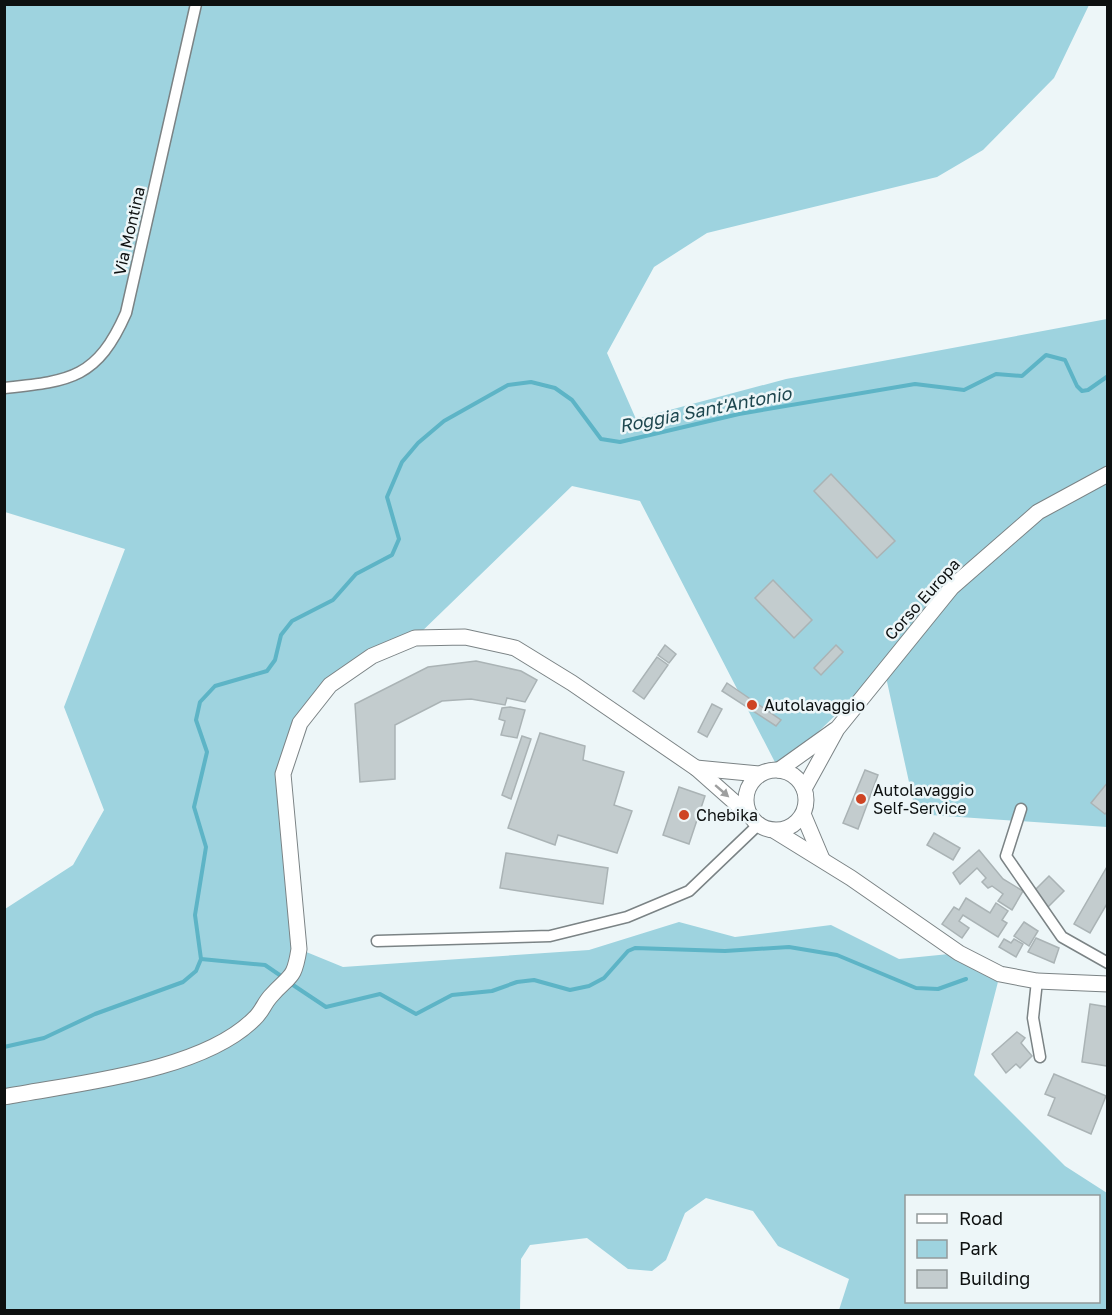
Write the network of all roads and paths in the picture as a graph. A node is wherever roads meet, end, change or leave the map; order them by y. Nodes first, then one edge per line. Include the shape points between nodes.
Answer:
1 (196, 4) edge
2 (4, 388) edge
3 (1107, 474) edge
4 (837, 729) junction
5 (696, 768) junction
6 (779, 770) junction
7 (759, 774) junction
8 (804, 789) junction
9 (1021, 808) dead end
10 (803, 814) junction
11 (754, 820) junction
12 (775, 831) junction
13 (822, 859) junction
14 (378, 940) dead end
15 (1107, 963) edge
16 (1037, 981) junction
17 (1107, 984) edge
18 (1040, 1057) dead end
19 (4, 1097) edge

1 - 2 street, Via Montina via 126,312 117,334 106,351 73,377
3 - 4 main road, Corso Europa via 1038,512 952,587
4 - 6 main road
4 - 8 main road, Corso Europa
5 - 7 main road
5 -> 11 main road
5 - 19 main road via 516,648 465,637 415,638 372,656 330,685 300,723 283,774 299,949 296,972 254,1019 196,1055 158,1067
6 - 7 main road
6 - 8 main road via 797,778
7 - 11 main road via 748,788 745,802
8 - 10 main road
9 - 15 street via 1006,856 1062,937
10 - 12 main road via 792,826
10 - 13 main road
11 - 12 main road
11 - 14 street via 689,891 627,918 550,936
12 - 13 main road
13 - 16 main road via 959,953 1000,974
16 - 17 main road
16 - 18 street via 1033,1018

